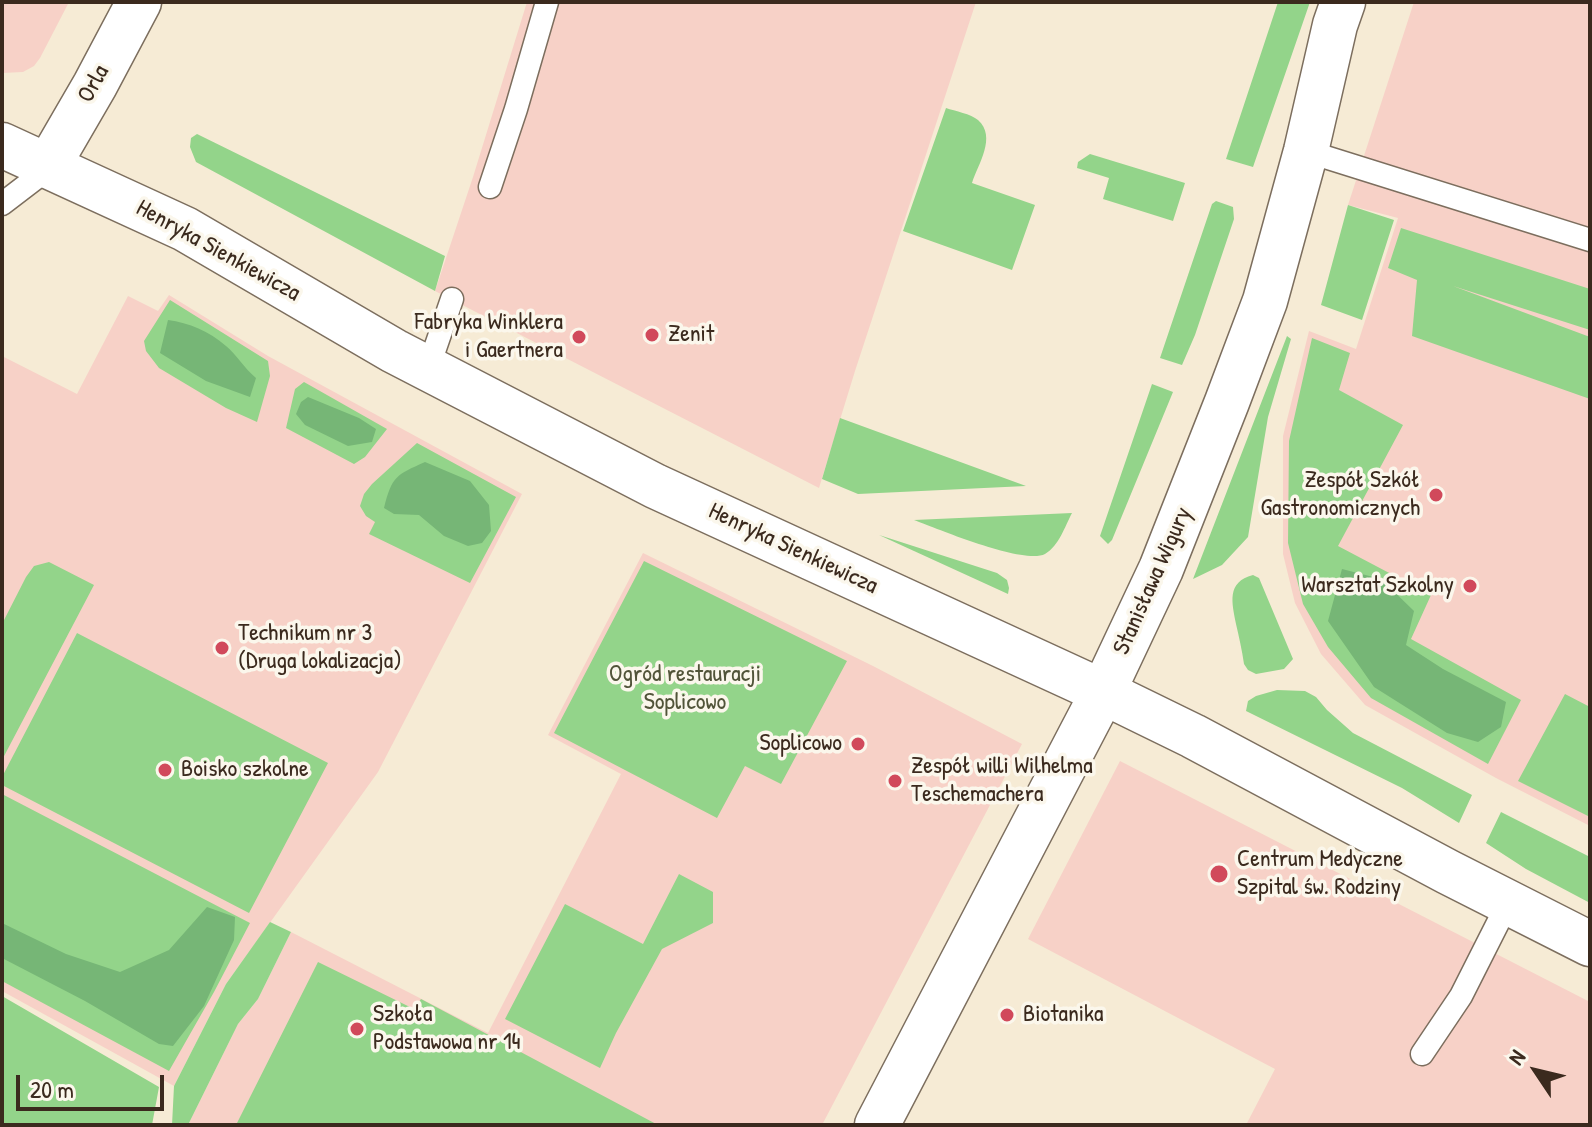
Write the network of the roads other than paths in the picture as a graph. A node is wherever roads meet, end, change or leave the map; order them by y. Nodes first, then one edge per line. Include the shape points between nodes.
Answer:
1 (139, 2) edge
2 (547, 2) edge
3 (1343, 2) edge
4 (2, 145) edge
5 (1306, 151) junction
6 (48, 166) junction
7 (490, 187) dead end
8 (2, 204) edge
9 (1590, 240) edge
10 (452, 299) dead end
11 (428, 369) junction
12 (1103, 692) junction
13 (1508, 903) junction
14 (1590, 944) edge
15 (1422, 1054) dead end
16 (877, 1125) edge

1 - 6 street, Orla
2 - 7 lane
3 - 5 street, Stanisława Wigury
4 - 6 street, Henryka Sienkiewicza
5 - 9 lane
5 - 12 street, Stanisława Wigury via 1265,301 1233,388 1161,569
6 - 8 lane
6 - 11 street, Henryka Sienkiewicza via 185,229
10 - 11 lane
11 - 12 street, Henryka Sienkiewicza via 655,486
12 - 13 street, Henryka Sienkiewicza
12 - 16 street, Stanisława Wigury
13 - 14 street, Henryka Sienkiewicza
13 - 15 lane via 1461,996

